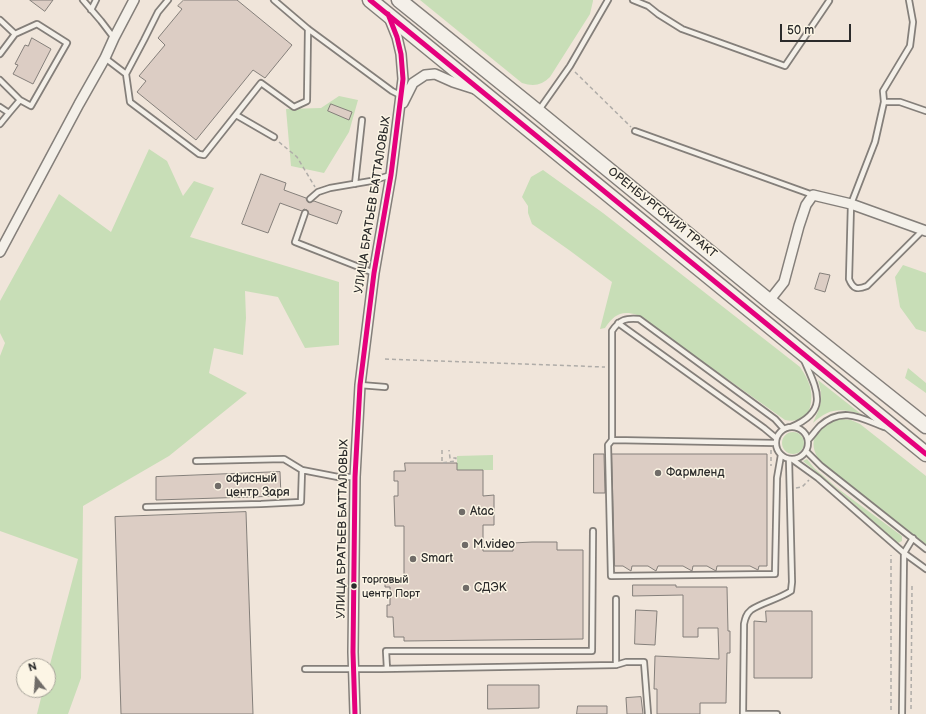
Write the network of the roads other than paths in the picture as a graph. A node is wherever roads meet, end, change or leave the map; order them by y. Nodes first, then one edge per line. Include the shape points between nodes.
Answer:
1 (83, 0) edge
2 (96, 0) edge
3 (134, 0) edge
4 (168, 0) edge
5 (274, 0) edge
6 (370, 0) edge
7 (399, 0) edge
8 (633, 0) edge
9 (909, 0) edge
10 (606, 1) edge
11 (829, 1) dead end
12 (412, 6) edge
13 (92, 10) junction
14 (388, 14) junction
15 (0, 20) edge
16 (308, 29) junction
17 (15, 34) junction
18 (114, 38) junction
19 (0, 54) edge
20 (104, 58) junction
21 (126, 74) junction
22 (0, 80) edge
23 (483, 92) junction
24 (402, 96) junction
25 (20, 100) junction
26 (884, 102) junction
27 (0, 106) edge
28 (400, 108) junction
29 (926, 111) edge
30 (538, 112) junction
31 (9, 113) junction
32 (236, 115) junction
33 (362, 120) dead end
34 (0, 124) edge
35 (636, 131) road end
36 (274, 137) road end
37 (391, 175) junction
38 (354, 184) junction
39 (813, 195) junction
40 (310, 199) dead end
41 (851, 204) junction
42 (305, 213) dead end
43 (924, 230) edge
44 (0, 252) edge
45 (374, 273) junction
46 (769, 302) junction
47 (618, 323) junction
48 (800, 352) junction
49 (360, 385) junction
50 (385, 387) dead end
51 (926, 426) edge
52 (790, 427) junction
53 (784, 429) junction
54 (900, 433) junction
55 (612, 440) junction
56 (776, 440) junction
57 (808, 440) junction
58 (806, 451) junction
59 (926, 454) edge
60 (781, 455) junction
61 (791, 459) junction
62 (196, 462) dead end
63 (302, 470) junction
64 (355, 477) junction
65 (146, 507) dead end
66 (593, 531) dead end
67 (913, 538) junction
68 (926, 549) edge
69 (904, 553) junction
70 (926, 569) edge
71 (616, 599) dead end
72 (616, 665) junction
73 (305, 669) dead end
74 (353, 669) junction
75 (387, 669) junction
76 (354, 714) edge
77 (648, 714) edge
78 (777, 714) edge
79 (902, 714) edge

1 - 13 lane
2 - 13 lane
3 - 18 street
4 - 21 lane via 158,12
5 - 16 lane
6 - 14 main road, ОРЕНБУРГСКИЙ ТРАКТ
7 - 12 main road, ОРЕНБУРГСКИЙ ТРАКТ
8 - 11 lane via 648,6 682,29 785,66
9 - 26 lane via 913,22 910,46 883,91
10 - 30 lane via 570,66
12 - 30 main road, ОРЕНБУРГСКИЙ ТРАКТ
13 - 18 lane
14 - 23 main road, ОРЕНБУРГСКИЙ ТРАКТ
14 - 24 street, УЛИЦА БРАТЬЕВ БАТТАЛОВЫХ via 397,37 400,54
15 - 17 lane
16 - 24 lane
16 - 32 lane via 307,101 294,107 261,83
17 - 19 lane
17 - 25 lane via 37,24 67,44 31,106
18 - 20 street
20 - 21 lane
20 - 44 street
21 - 32 lane via 130,102 199,154 204,155
22 - 25 lane
23 - 28 street, УЛИЦА БРАТЬЕВ БАТТАЛОВЫХ via 434,74 425,75 413,83
23 - 48 main road, ОРЕНБУРГСКИЙ ТРАКТ
24 - 28 street, УЛИЦА БРАТЬЕВ БАТТАЛОВЫХ
25 - 31 lane
26 - 29 lane via 900,102
26 - 41 lane via 875,142
27 - 31 lane
28 - 37 street, УЛИЦА БРАТЬЕВ БАТТАЛОВЫХ
30 - 46 main road, ОРЕНБУРГСКИЙ ТРАКТ
31 - 34 lane
32 - 36 lane
33 - 38 lane
35 - 39 lane
37 - 38 lane
37 - 45 street, УЛИЦА БРАТЬЕВ БАТТАЛОВЫХ
38 - 40 lane via 318,192
39 - 41 street
39 - 46 street via 806,205 784,282
41 - 43 street
41 - 43 lane via 849,279 855,287 867,286
42 - 45 lane via 295,242
45 - 49 street, УЛИЦА БРАТЬЕВ БАТТАЛОВЫХ
46 - 51 main road, ОРЕНБУРГСКИЙ ТРАКТ
47 - 53 lane via 628,318 639,319 775,419
47 - 55 lane via 612,331
47 - 56 lane via 764,428
48 - 52 lane via 817,389 818,401 810,417
48 - 54 main road, ОРЕНБУРГСКИЙ ТРАКТ
49 - 50 lane
49 - 64 street, УЛИЦА БРАТЬЕВ БАТТАЛОВЫХ
52 - 53 lane
52 - 57 lane via 799,428
53 - 56 lane
54 - 57 lane via 843,414 831,418 820,426
54 - 59 main road, ОРЕНБУРГСКИЙ ТРАКТ
55 - 56 lane
55 - 60 lane via 608,444 611,576 775,574 777,478
56 - 60 lane via 776,447
57 - 58 lane
58 - 61 lane via 803,455
58 - 67 lane via 821,466
60 - 61 lane
61 - 69 lane via 818,478
61 - 78 lane via 791,590 751,610 745,617 744,624 742,714
62 - 63 lane via 284,459
63 - 64 lane via 338,477
63 - 65 lane via 301,502
64 - 74 street, УЛИЦА БРАТЬЕВ БАТТАЛОВЫХ
66 - 75 lane via 592,651 386,651
67 - 68 lane
67 - 69 lane
69 - 70 lane
69 - 79 lane
71 - 72 lane
72 - 75 lane
72 - 77 lane via 644,662
73 - 74 lane
74 - 75 lane
74 - 76 street, УЛИЦА БРАТЬЕВ БАТТАЛОВЫХ

